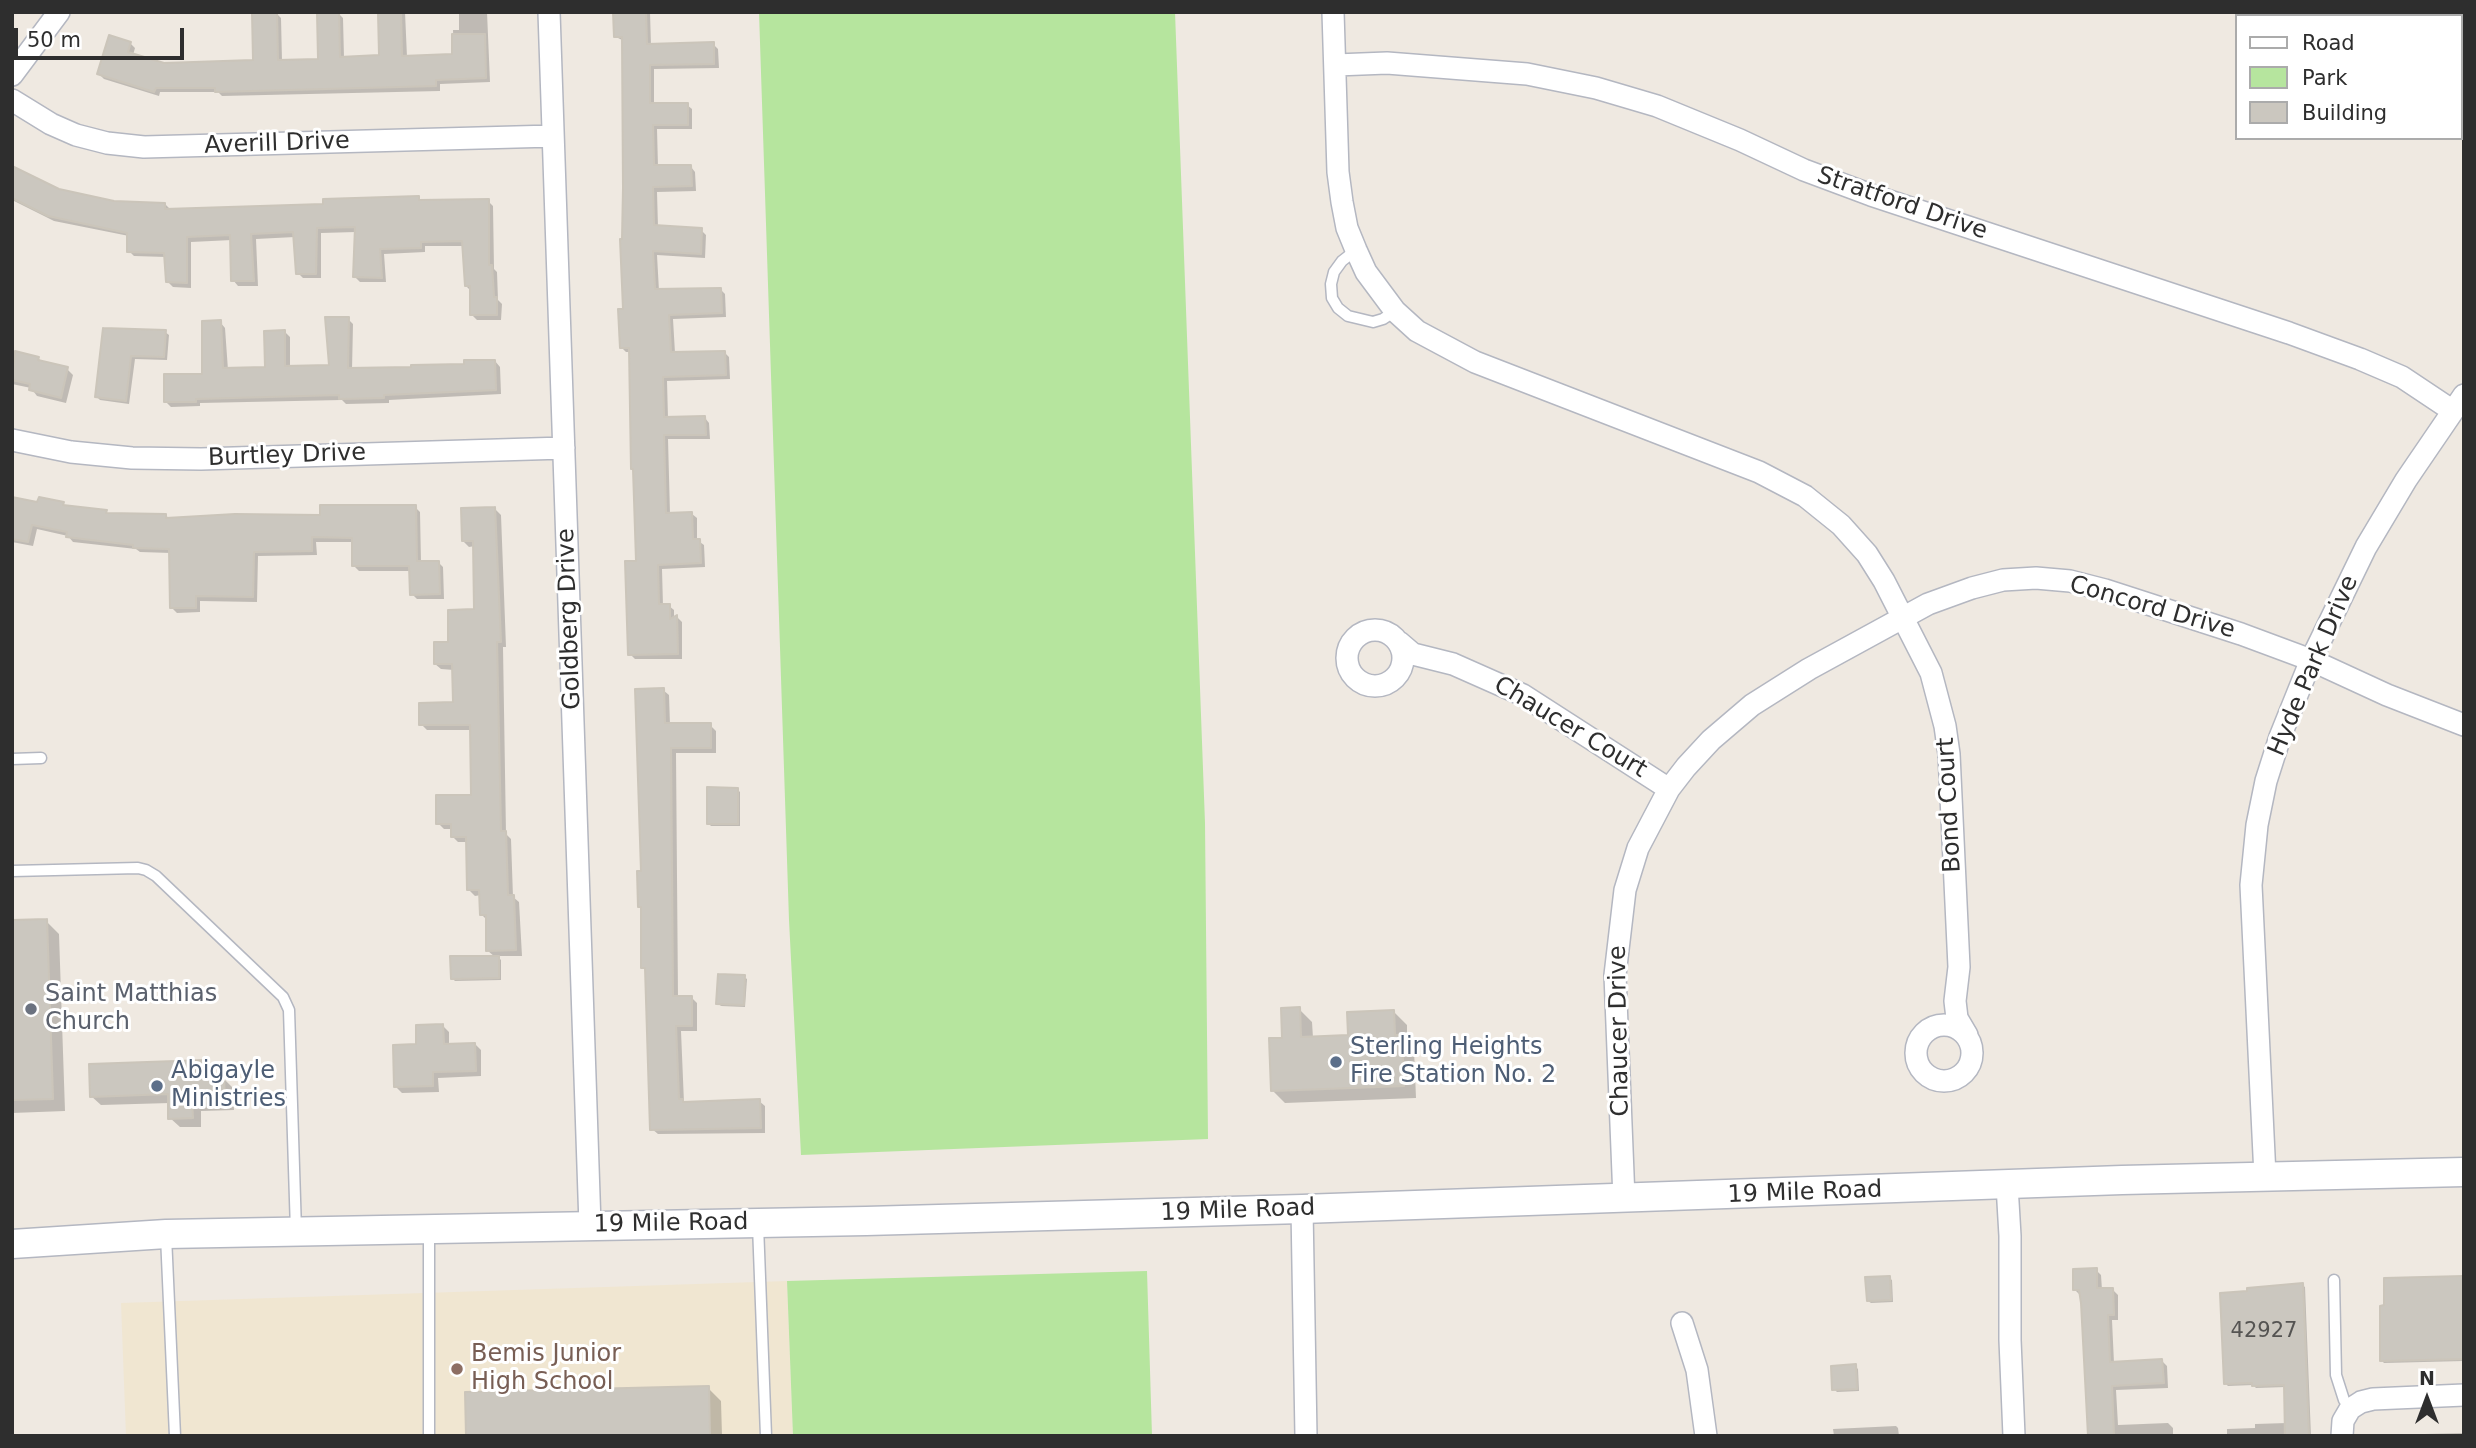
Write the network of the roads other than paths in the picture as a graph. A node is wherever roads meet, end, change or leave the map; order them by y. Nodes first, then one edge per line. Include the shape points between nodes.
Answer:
1 (59, 12) edge
2 (549, 12) edge
3 (1333, 12) edge
4 (1336, 65) junction
5 (12, 75) edge
6 (12, 100) edge
7 (553, 136) junction
8 (1356, 250) junction
9 (1395, 311) junction
10 (2459, 403) edge
11 (12, 440) edge
12 (564, 448) junction
13 (1904, 617) junction
14 (1399, 642) junction
15 (1428, 659) junction
16 (2311, 660) junction
17 (1397, 677) junction
18 (2464, 725) edge
19 (41, 758) dead end
20 (12, 759) edge
21 (1669, 789) junction
22 (12, 871) edge
23 (1955, 1001) junction
24 (1933, 1026) junction
25 (1967, 1035) junction
26 (2464, 1172) edge
27 (2265, 1176) junction
28 (2007, 1185) junction
29 (1624, 1199) junction
30 (1302, 1209) junction
31 (758, 1222) junction
32 (590, 1225) junction
33 (429, 1229) junction
34 (296, 1232) junction
35 (166, 1234) junction
36 (12, 1244) edge
37 (2333, 1280) dead end
38 (1682, 1323) dead end
39 (2464, 1395) edge
40 (2350, 1409) junction
41 (175, 1436) edge
42 (429, 1436) edge
43 (766, 1436) edge
44 (1306, 1436) edge
45 (1706, 1436) edge
46 (2014, 1436) edge
47 (2342, 1436) edge

1 - 5 street
2 - 7 street, Goldberg Drive
3 - 4 street
4 - 8 street via 1338,172 1347,228
4 - 10 street, Stratford Drive via 1426,65 1527,74 1657,106 1871,195 2289,333
6 - 7 street, Averill Drive via 76,135 144,147
7 - 12 street, Goldberg Drive
8 - 9 street
8 - 9 lane via 1334,272 1332,298 1338,308 1348,316 1373,321
9 - 13 street via 1417,331 1475,362 1759,472 1805,496 1867,554
10 - 16 street, Hyde Park Drive via 2385,513
11 - 12 street, Burtley Drive via 132,458
12 - 32 street, Goldberg Drive
13 - 16 street, Concord Drive via 1928,604 2003,580 2070,581
13 - 21 street, Chaucer Drive via 1752,705 1711,740
13 - 23 street, Bond Court via 1931,673 1947,740 1958,967
14 - 15 street, Chaucer Court
14 - 17 street via 1404,659
14 - 17 street, Chaucer Court via 1385,631 1367,631 1352,642 1347,659 1354,677 1370,686
15 - 17 street, Chaucer Court
15 - 21 street, Chaucer Court via 1453,664 1523,695
16 - 18 street, Concord Drive
16 - 27 street, Hyde Park Drive via 2266,781 2251,885
19 - 20 lane
21 - 29 street, Chaucer Drive via 1638,848 1617,939
22 - 34 lane via 146,870 283,997 289,1010
23 - 24 street, Bond Court
23 - 25 street, Bond Court via 1957,1018
24 - 25 street via 1959,1028
24 - 25 street, Bond Court via 1919,1038 1916,1056 1923,1072 1940,1080 1966,1071 1972,1053
26 - 27 street, 19 Mile Road
27 - 28 street, 19 Mile Road
28 - 29 street, 19 Mile Road
28 - 46 street
29 - 30 street, 19 Mile Road
30 - 31 street, 19 Mile Road
30 - 44 street
31 - 32 street, 19 Mile Road
31 - 43 lane
32 - 33 street, 19 Mile Road
33 - 34 street, 19 Mile Road
33 - 42 lane
34 - 35 street, 19 Mile Road
35 - 36 street, 19 Mile Road
35 - 41 lane
37 - 40 lane via 2336,1375
38 - 45 street via 1697,1370
39 - 40 street via 2373,1399
40 - 47 street

